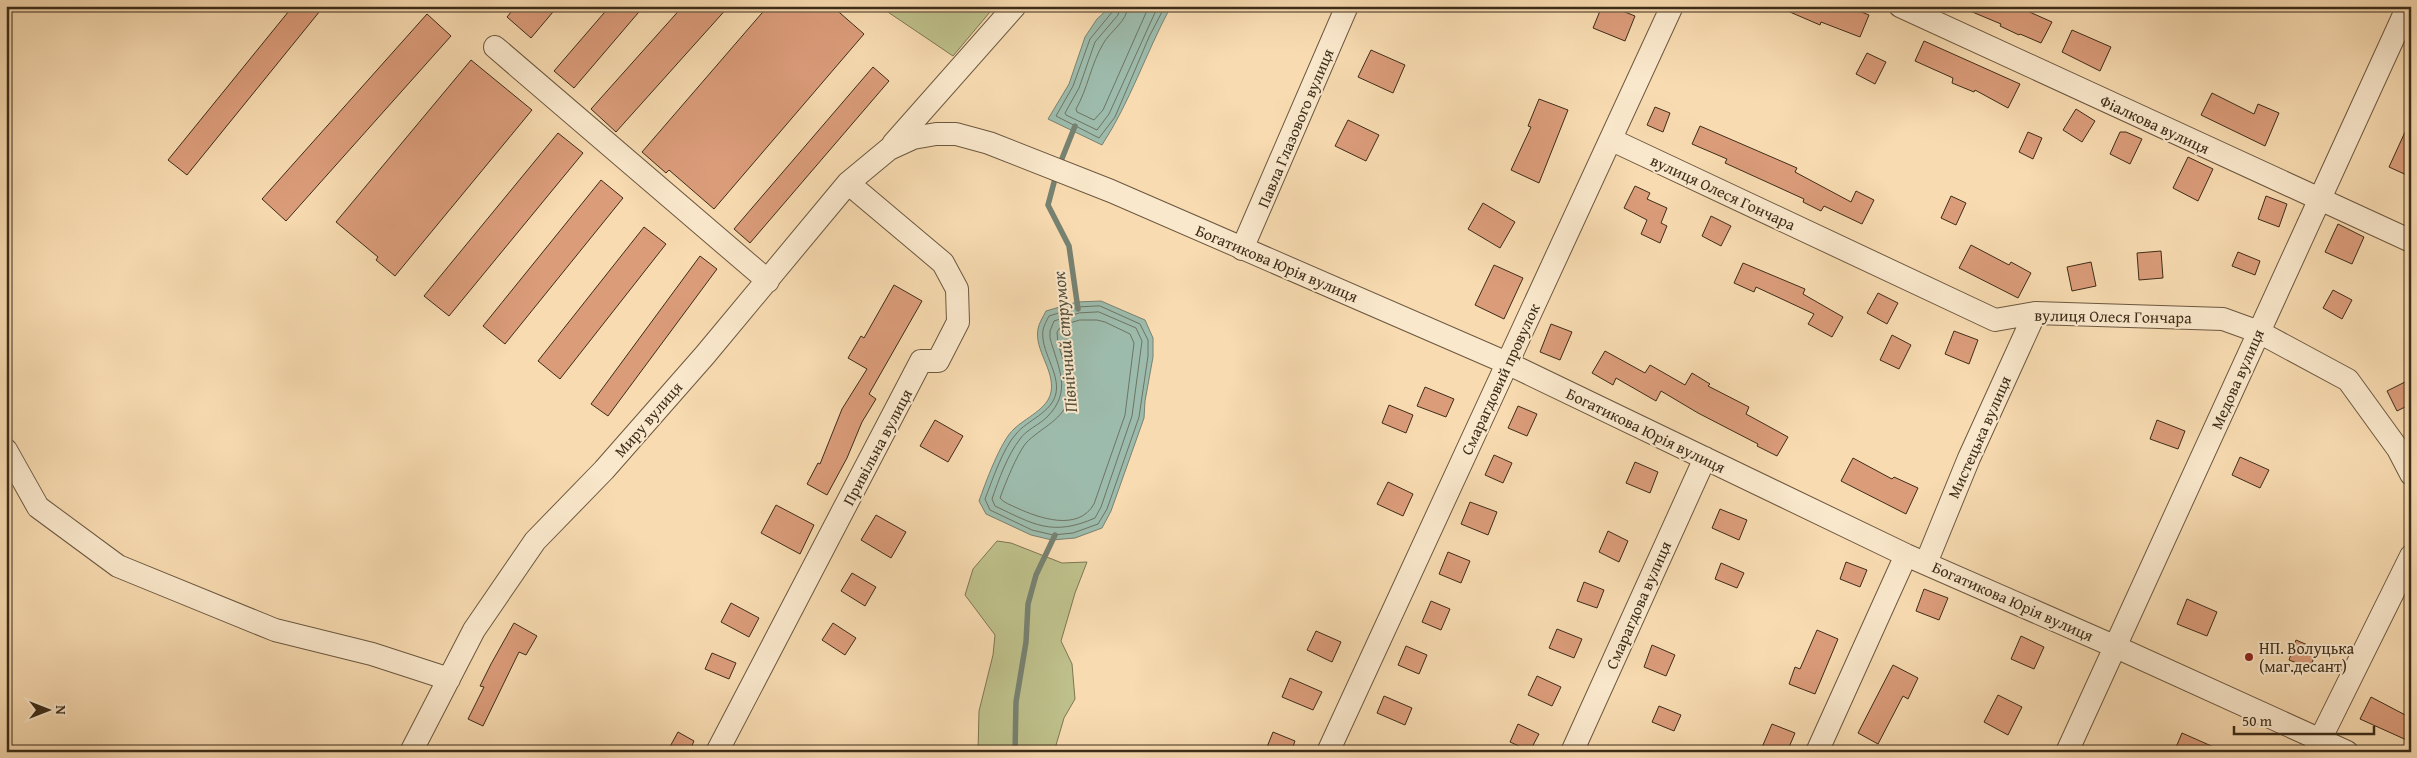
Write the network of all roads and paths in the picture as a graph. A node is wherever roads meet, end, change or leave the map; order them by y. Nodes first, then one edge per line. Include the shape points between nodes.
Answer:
1 (1015, 6) edge
2 (1347, 6) edge
3 (1672, 6) edge
4 (1900, 6) edge
5 (2408, 6) edge
6 (495, 47) dead end
7 (936, 134) joint
8 (1612, 140) junction
9 (889, 149) junction
10 (848, 183) junction
11 (2320, 200) junction
12 (2411, 241) edge
13 (1242, 249) junction
14 (768, 281) junction
15 (2035, 313) junction
16 (2259, 332) junction
17 (1507, 363) junction
18 (6, 450) edge
19 (1705, 458) junction
20 (2411, 474) edge
21 (2411, 556) edge
22 (1916, 559) junction
23 (2116, 647) junction
24 (449, 679) junction
25 (2317, 746) edge
26 (411, 752) edge
27 (717, 752) edge
28 (1328, 752) edge
29 (1572, 752) edge
30 (1817, 752) edge
31 (2068, 752) edge
32 (2347, 752) edge

1 - 9 street
2 - 13 street, Павла Глазового вулиця
3 - 8 street, Смарагдовий провулок
4 - 11 street, Фіалкова вулиця
5 - 11 street, Медова вулиця
6 - 14 street
7 - 9 street, Миру вулиця via 913,138
7 - 13 street, Богатикова Юрія вулиця via 956,134 989,143 1111,191
8 - 15 street, вулиця Олеся Гончара via 1995,320
8 - 17 street, Смарагдовий провулок
9 - 10 street, Миру вулиця
10 - 14 street, Миру вулиця
10 - 27 street, Привільна вулиця via 943,263 957,289 958,322 938,362 921,362
11 - 12 street, Фіалкова вулиця
11 - 16 street, Медова вулиця
13 - 17 street, Богатикова Юрія вулиця
14 - 24 street, Миру вулиця via 604,470 535,541 474,630
15 - 16 street, вулиця Олеся Гончара via 2223,319
15 - 22 street, Мистецька вулиця via 1969,458
16 - 20 street, вулиця Олеся Гончара via 2348,380 2398,449
16 - 23 street, Медова вулиця
17 - 19 street, Богатикова Юрія вулиця
17 - 28 street, Смарагдовий провулок
18 - 24 street via 38,506 118,566 275,630 372,654
19 - 22 street, Богатикова Юрія вулиця
19 - 29 street, Смарагдова вулиця
21 - 25 street
22 - 23 street, Богатикова Юрія вулиця
22 - 30 street, Мистецька вулиця
23 - 25 street, Богатикова Юрія вулиця
23 - 31 street, Медова вулиця
24 - 26 street, Миру вулиця
25 - 32 street, Богатикова Юрія вулиця

